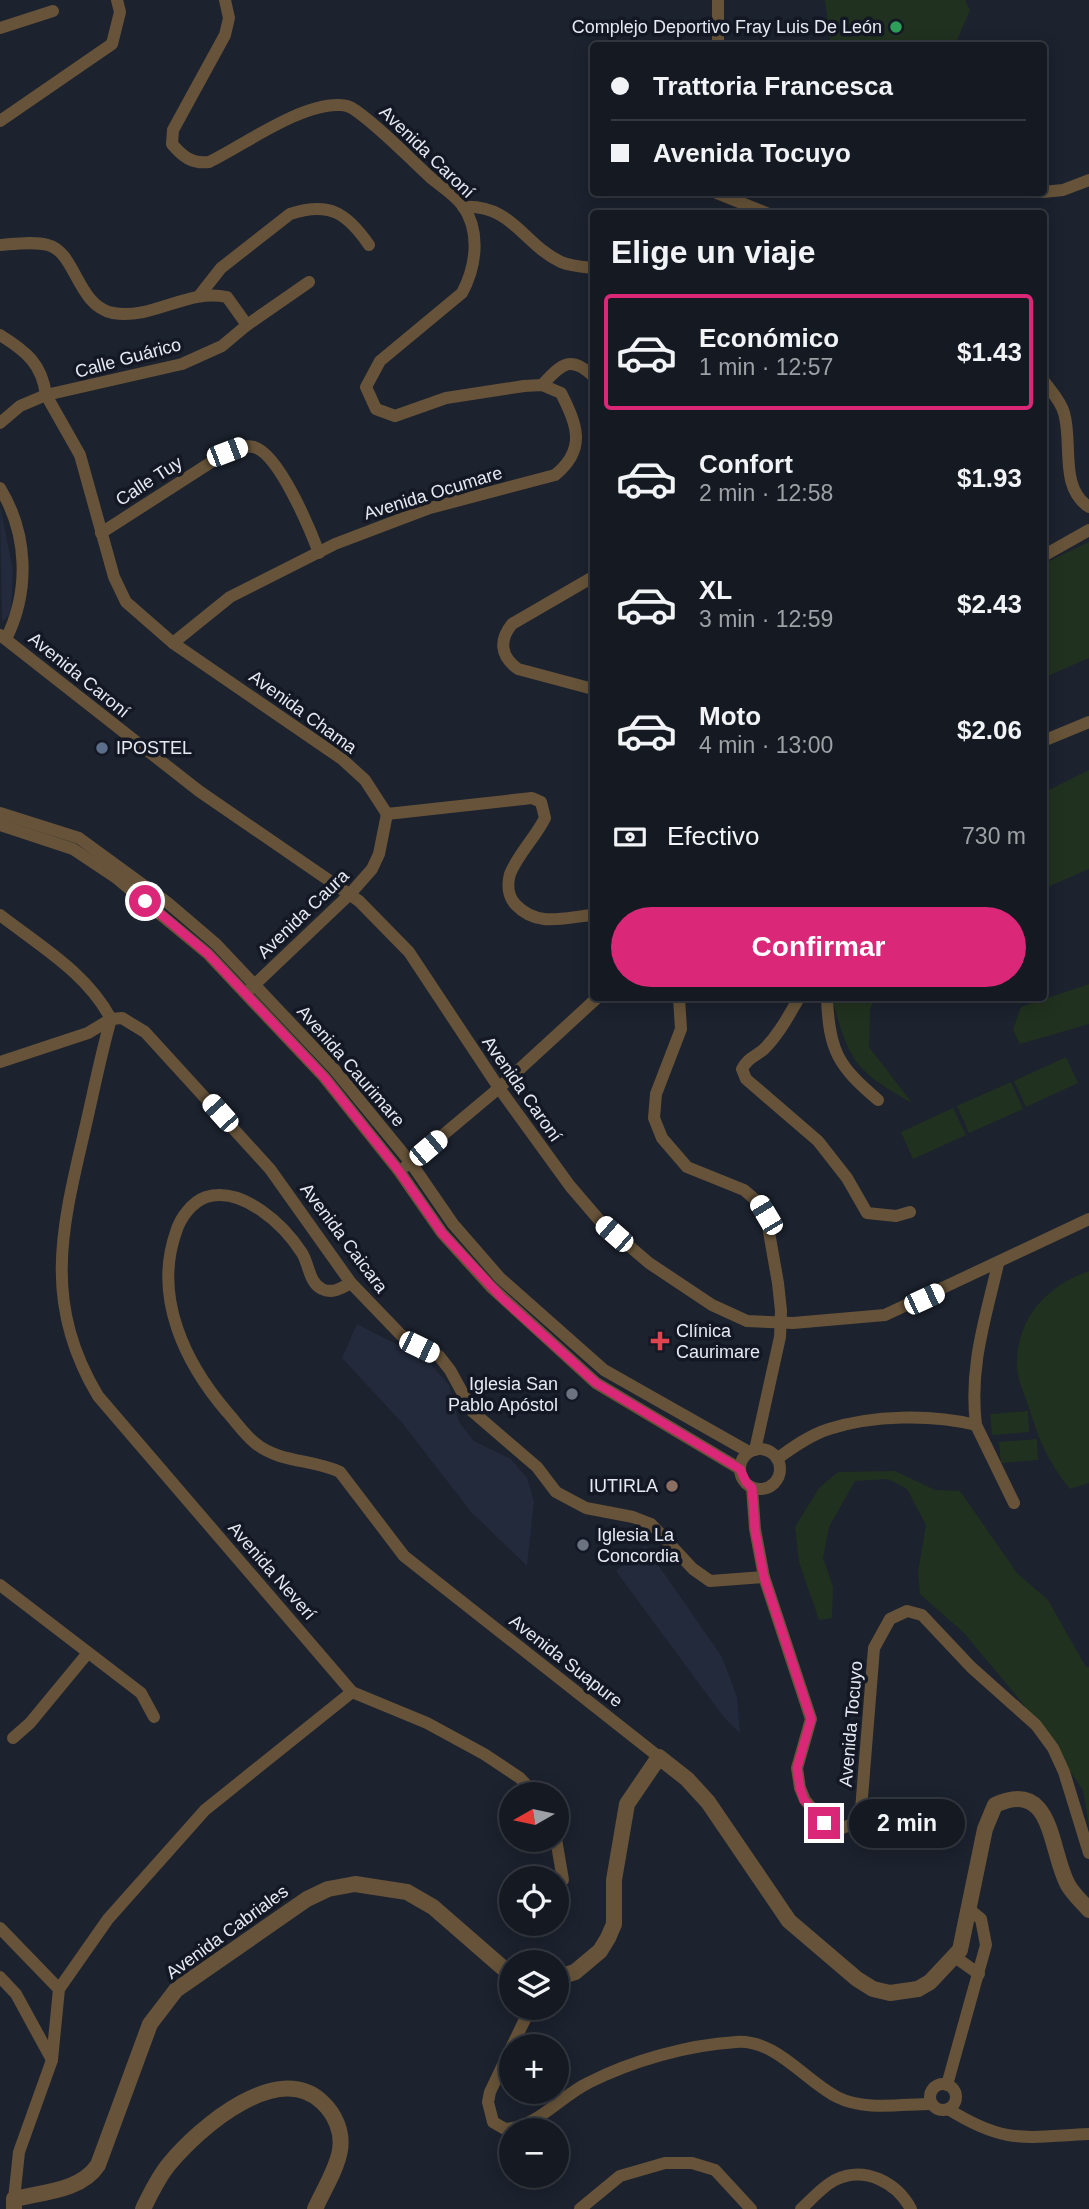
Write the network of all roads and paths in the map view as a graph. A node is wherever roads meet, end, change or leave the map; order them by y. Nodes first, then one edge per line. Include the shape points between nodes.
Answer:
1 (117, 0) edge
2 (225, 0) edge
3 (718, 0) edge
4 (53, 12) dead end
5 (0, 28) edge
6 (718, 42) edge
7 (0, 121) edge
8 (1089, 180) edge
9 (1047, 192) edge
10 (724, 196) edge
11 (463, 206) junction
12 (759, 210) edge
13 (0, 245) edge
14 (369, 245) dead end
15 (590, 267) edge
16 (309, 282) dead end
17 (198, 296) junction
18 (247, 325) junction
19 (0, 335) edge
20 (590, 373) edge
21 (542, 385) junction
22 (1047, 386) edge
23 (46, 395) junction
24 (0, 423) edge
25 (0, 488) edge
26 (1089, 507) edge
27 (1089, 530) edge
28 (101, 533) junction
29 (319, 553) junction
30 (1047, 554) edge
31 (590, 578) edge
32 (3, 637) edge
33 (173, 643) junction
34 (590, 688) edge
35 (1089, 722) edge
36 (1047, 739) edge
37 (0, 813) edge
38 (387, 814) junction
39 (0, 825) edge
40 (350, 894) junction
41 (0, 915) edge
42 (590, 915) edge
43 (250, 989) junction
44 (594, 1001) edge
45 (679, 1001) edge
46 (797, 1001) edge
47 (827, 1001) edge
48 (111, 1019) junction
49 (0, 1062) edge
50 (499, 1088) junction
51 (878, 1100) dead end
52 (411, 1163) junction
53 (399, 1171) junction
54 (910, 1212) dead end
55 (1089, 1219) edge
56 (998, 1264) junction
57 (351, 1283) junction
58 (781, 1323) junction
59 (976, 1425) junction
60 (752, 1451) junction
61 (777, 1459) junction
62 (740, 1469) junction
63 (752, 1488) junction
64 (1013, 1503) dead end
65 (764, 1577) junction
66 (0, 1585) edge
67 (87, 1654) junction
68 (352, 1692) junction
69 (155, 1717) dead end
70 (13, 1738) dead end
71 (659, 1757) junction
72 (524, 1782) edge
73 (1089, 1853) edge
74 (970, 1910) junction
75 (1089, 1910) edge
76 (0, 1928) edge
77 (955, 1957) junction
78 (499, 1965) edge
79 (569, 1974) edge
80 (979, 1974) junction
81 (0, 1977) edge
82 (60, 1989) junction
83 (52, 2060) junction
84 (499, 2077) edge
85 (947, 2085) junction
86 (569, 2095) edge
87 (556, 2104) edge
88 (932, 2104) junction
89 (947, 2109) junction
90 (1089, 2134) edge
91 (14, 2204) edge
92 (143, 2209) edge
93 (315, 2209) edge
94 (580, 2209) edge
95 (751, 2209) edge
96 (801, 2209) edge
97 (911, 2209) edge

1 - 7 street via 120,12 112,44
2 - 11 street, Avenida Caroní via 229,18 225,35 173,130 172,144 182,156 197,164 209,162 280,124 320,107 342,105 371,122
3 - 6 street
4 - 5 street
8 - 9 street
10 - 12 street
11 - 15 street via 481,206 510,220 561,262
11 - 21 street, Avenida Caroní via 474,247 470,278 462,293 380,361 366,387 370,401 376,409 395,416 446,398
13 - 17 street via 49,245 59,252 89,298 113,313 161,310
14 - 17 street via 345,216 330,210 300,211 221,268
16 - 18 street, Calle Guárico
17 - 18 street via 228,297
18 - 23 street, Calle Guárico via 222,346 182,364
19 - 23 street, Avenida Chama via 33,359 43,376
20 - 21 street via 582,365 560,366
21 - 29 street, Avenida Ocumare via 561,393 575,422 575,451 555,475 430,508
22 - 26 street via 1063,409 1069,433 1070,481 1080,501
23 - 24 street via 20,406
23 - 28 street, Avenida Chama via 80,455
25 - 32 street via 15,518 23,568 18,616
27 - 30 street
28 - 29 street, Calle Tuy via 227,452 256,447 271,458
28 - 33 street, Avenida Chama via 126,602
29 - 33 street, Avenida Ocumare via 230,597
31 - 34 street via 512,624 504,634 502,650 518,669
32 - 40 street, Avenida Caroní via 199,791
33 - 38 street, Avenida Chama via 342,759 365,780
35 - 36 street
37 - 43 street, Avenida Caurimare via 79,838 123,867 216,944
38 - 40 street, Avenida Caura via 372,869
38 - 42 street via 533,798 541,802 545,818 510,876 512,901 534,919
39 - 43 street, Avenida Caurimare via 73,849 116,877
40 - 43 street, Avenida Caura
40 - 50 street, Avenida Caroní via 409,952
41 - 48 street via 85,981
43 - 52 street, Avenida Caurimare via 334,1069
43 - 53 street, Avenida Caurimare
44 - 50 street
45 - 58 street via 681,1029 656,1094 654,1118 662,1138 687,1167 744,1190 762,1208 778,1283
46 - 54 street via 762,1051 749,1058 743,1069 746,1079 818,1141 867,1213 897,1216
47 - 51 street via 836,1055 848,1074
48 - 49 street via 88,1033
48 - 57 street, Avenida Caicara via 122,1018 145,1032 180,1067 270,1169
48 - 68 street, Avenida Neverí via 62,1230 60,1288 73,1348 108,1410
50 - 52 street
50 - 58 street, Avenida Caroní via 569,1186 629,1247 729,1314 747,1321
52 - 53 street
52 - 60 street, Avenida Caurimare via 453,1224 492,1269 604,1370
53 - 62 street, Avenida Caurimare via 442,1233 491,1287 596,1383
55 - 56 street, Avenida Caroní
56 - 58 street, Avenida Caroní via 892,1313
56 - 59 street via 976,1346
57 - 65 street, Avenida Caicara via 401,1335 439,1356 473,1412 537,1467 556,1492 586,1508 650,1524 710,1581
57 - 71 street, Avenida Suapure via 337,1291 324,1291 315,1285 302,1254 277,1223 242,1201 218,1196 205,1198 186,1213 166,1269 170,1302 187,1353 206,1387 253,1441 270,1454 340,1472 404,1556
58 - 60 street
59 - 61 street via 958,1420 859,1423 828,1429
59 - 64 street
60 - 61 street via 767,1450
60 - 62 street via 743,1458
61 - 63 street via 776,1480 765,1488
62 - 63 street
63 - 65 street, Avenida Tocuyo
65 - 73 street, Avenida Tocuyo via 811,1719 797,1768 800,1788 824,1823 840,1829 852,1824 862,1810 874,1648 890,1619 907,1611 922,1615 1036,1725 1064,1772
66 - 67 street
67 - 69 street via 141,1693
67 - 70 street
68 - 72 street via 427,1723
68 - 82 street via 205,1810 108,1919
71 - 77 street, Avenida Suapure via 708,1802 789,1920 857,1979 873,1989 905,1992 930,1982
71 - 79 street via 627,1804 614,1880 614,1924 600,1951
74 - 75 street, Avenida Suapure via 985,1829 995,1805 1023,1798 1044,1815 1068,1885
74 - 77 street, Avenida Suapure
74 - 80 street via 981,1919 985,1933
76 - 82 street
77 - 80 street
78 - 91 street, Avenida Cabriales via 433,1908 407,1892 355,1884 317,1894 176,1990 150,2024 90,2178
80 - 85 street
81 - 83 street via 16,1994
82 - 83 street
83 - 91 street via 19,2152
84 - 87 street via 488,2102 493,2122 505,2129 522,2126
85 - 88 street via 932,2091
85 - 89 street via 955,2099
86 - 88 street via 613,2071 687,2049 738,2042 777,2054 838,2098 861,2105
88 - 89 street
89 - 90 street via 979,2128 1011,2138
92 - 93 street via 160,2176 191,2141 250,2098 286,2087 316,2096 331,2110 340,2130 340,2150
94 - 95 street via 620,2176 665,2163 692,2162 715,2170
96 - 97 street via 835,2180 853,2175 875,2176 897,2188

